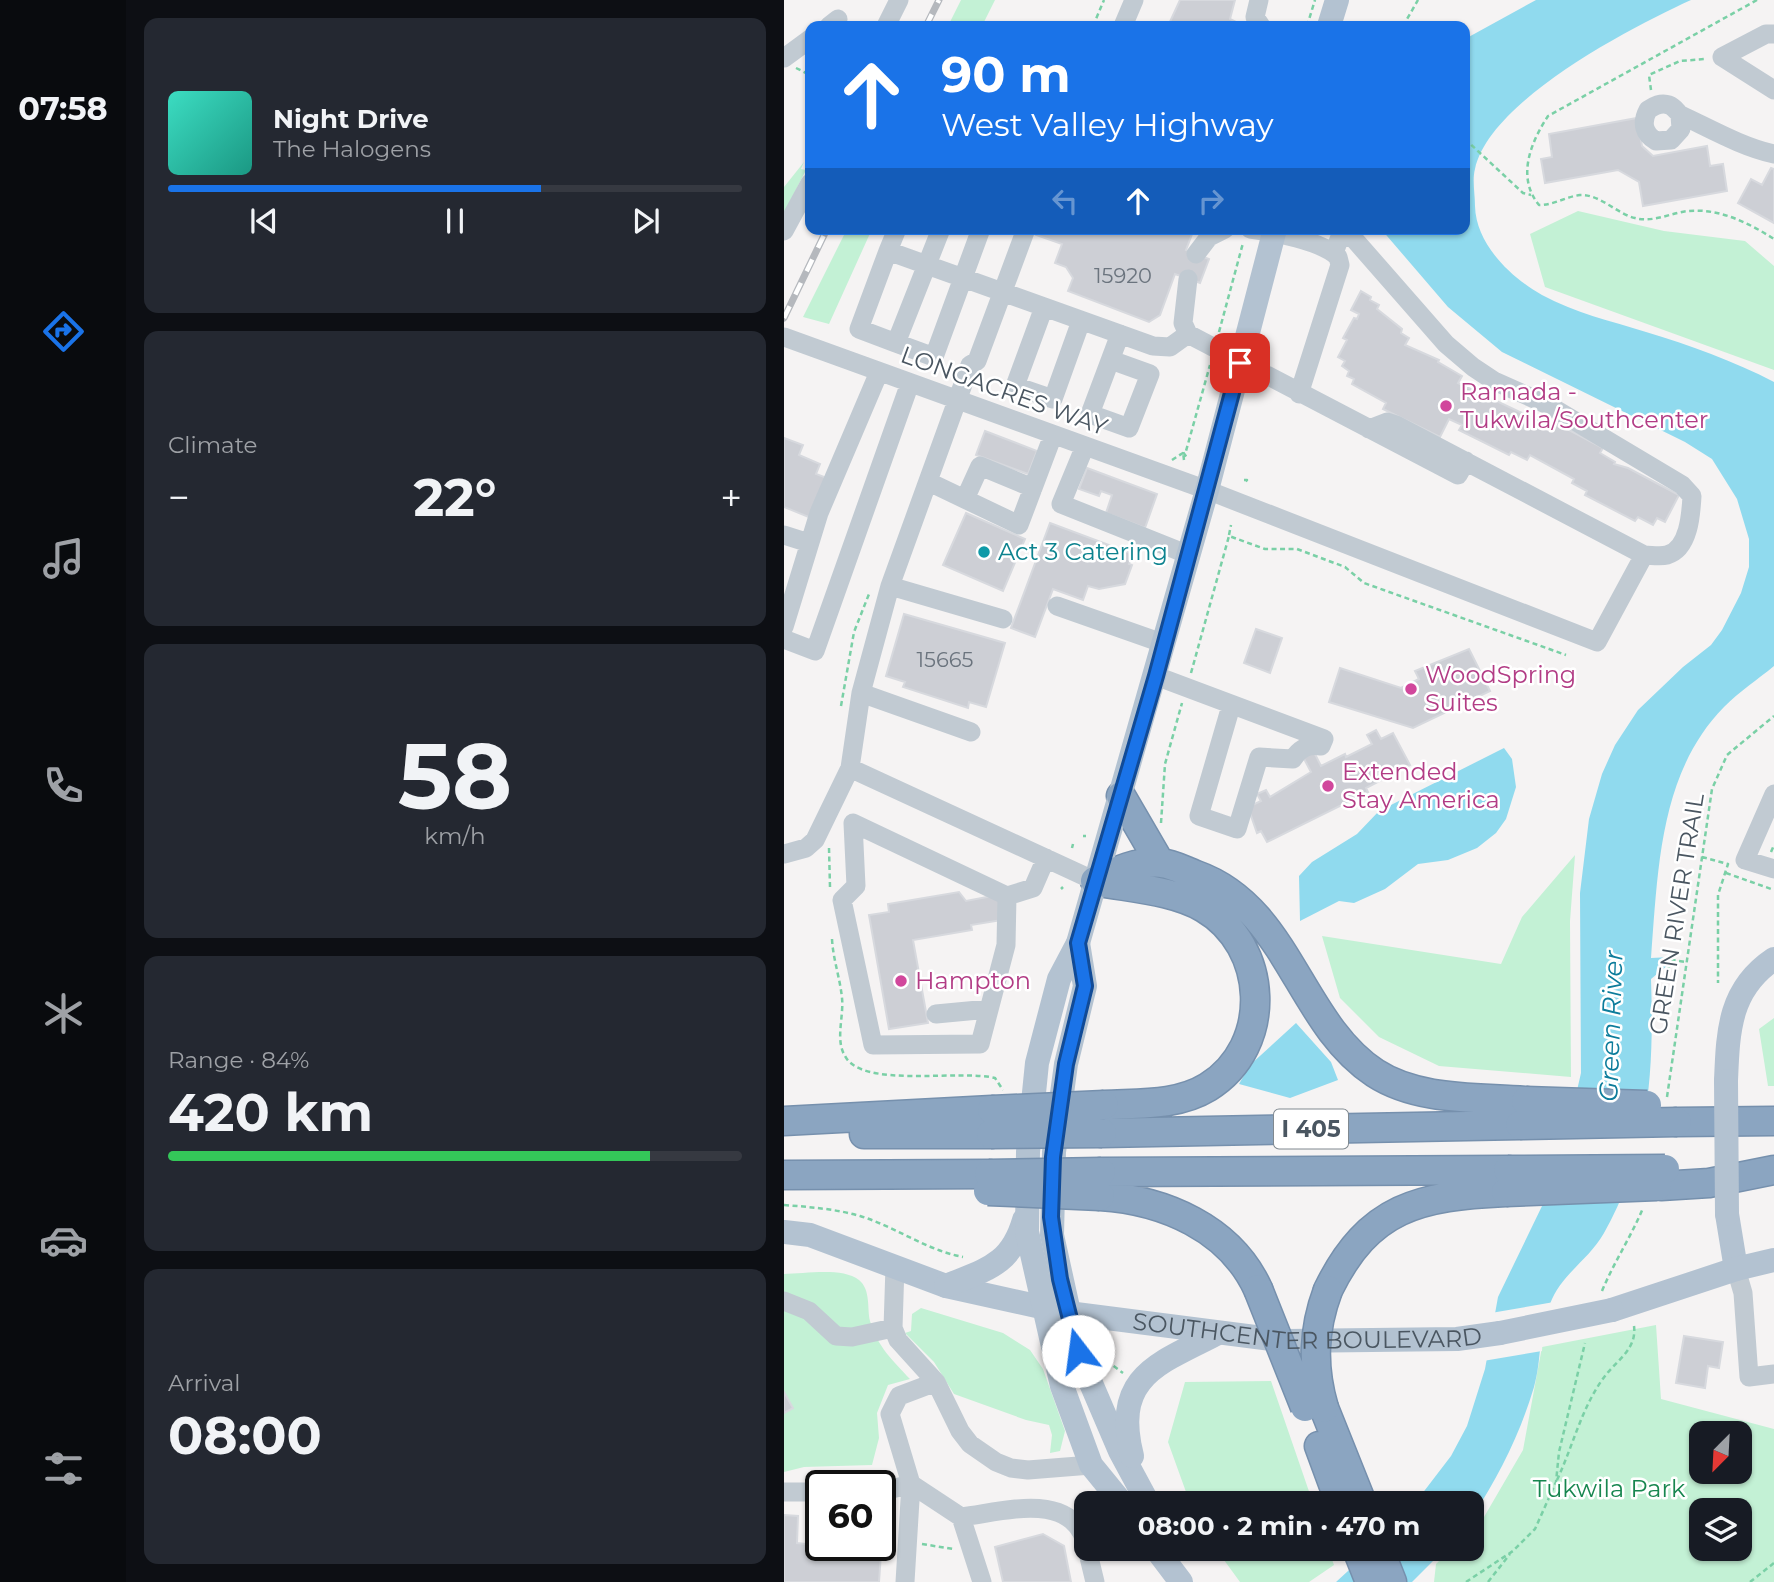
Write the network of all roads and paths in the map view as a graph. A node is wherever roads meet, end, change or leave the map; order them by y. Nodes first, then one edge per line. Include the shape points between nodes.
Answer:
1 (899, 0) edge
2 (1104, 0) edge
3 (1134, 0) edge
4 (1259, 0) edge
5 (1315, 0) edge
6 (1337, 0) edge
7 (1418, 0) edge
8 (888, 21) edge
9 (1095, 21) edge
10 (1125, 21) edge
11 (1258, 21) edge
12 (1309, 21) edge
13 (1331, 21) edge
14 (1406, 21) edge
15 (1774, 34) edge
16 (805, 45) edge
17 (1722, 57) junction
18 (789, 63) edge
19 (805, 72) edge
20 (1774, 90) edge
21 (1654, 106) junction
22 (1680, 115) junction
23 (1470, 144) edge
24 (1773, 152) edge
25 (805, 192) edge
26 (1531, 195) dead end
27 (784, 231) edge
28 (895, 235) edge
29 (939, 235) edge
30 (979, 235) edge
31 (1024, 235) edge
32 (1213, 235) edge
33 (1266, 235) edge
34 (1282, 235) edge
35 (1341, 235) edge
36 (1344, 235) edge
37 (888, 251) junction
38 (1334, 253) junction
39 (1196, 254) dead end
40 (927, 265) junction
41 (962, 278) junction
42 (1188, 279) dead end
43 (1003, 293) junction
44 (1044, 307) junction
45 (1082, 321) junction
46 (1120, 334) junction
47 (1188, 334) junction
48 (784, 337) edge
49 (896, 344) junction
50 (1111, 360) dead end
51 (1240, 363) junction
52 (879, 372) junction
53 (910, 383) junction
54 (1299, 394) junction
55 (962, 403) junction
56 (1053, 435) junction
57 (1085, 446) junction
58 (929, 482) junction
59 (1033, 488) junction
60 (1207, 490) junction
61 (965, 499) junction
62 (1231, 524) dead end
63 (784, 535) edge
64 (1228, 536) junction
65 (809, 542) junction
66 (1189, 555) junction
67 (1644, 555) junction
68 (890, 586) junction
69 (1057, 606) dead end
70 (1003, 619) dead end
71 (784, 627) edge
72 (784, 639) edge
73 (1165, 644) junction
74 (1566, 655) dead end
75 (1156, 676) junction
76 (1186, 688) junction
77 (861, 693) junction
78 (1231, 706) junction
79 (1774, 716) edge
80 (971, 732) dead end
81 (850, 768) junction
82 (1774, 794) edge
83 (1121, 796) junction
84 (1165, 830) dead end
85 (784, 854) edge
86 (1702, 857) junction
87 (1046, 858) junction
88 (1160, 863) junction
89 (1774, 869) edge
90 (1726, 873) junction
91 (1095, 881) junction
92 (1774, 890) edge
93 (1007, 896) junction
94 (1078, 943) junction
95 (1774, 959) edge
96 (1685, 962) junction
97 (1668, 969) dead end
98 (1718, 983) dead end
99 (989, 1009) junction
100 (936, 1013) dead end
101 (1774, 1107) edge
102 (1675, 1109) junction
103 (1523, 1113) junction
104 (1103, 1119) junction
105 (784, 1121) edge
106 (1774, 1121) edge
107 (991, 1122) junction
108 (784, 1134) edge
109 (1774, 1168) edge
110 (784, 1175) edge
111 (1507, 1181) junction
112 (989, 1182) junction
113 (784, 1183) edge
114 (1100, 1184) junction
115 (1657, 1187) junction
116 (1026, 1213) junction
117 (784, 1232) edge
118 (1774, 1260) edge
119 (895, 1266) junction
120 (1736, 1269) junction
121 (946, 1286) junction
122 (784, 1300) edge
123 (1607, 1300) junction
124 (1043, 1309) junction
125 (1068, 1313) junction
126 (1634, 1326) dead end
127 (893, 1328) junction
128 (1218, 1333) junction
129 (1585, 1343) dead end
130 (1094, 1351) dead end
131 (1774, 1374) edge
132 (1131, 1379) dead end
133 (936, 1382) junction
134 (1315, 1407) junction
135 (1091, 1465) junction
136 (1556, 1482) junction
137 (911, 1484) junction
138 (896, 1488) edge
139 (1125, 1491) edge
140 (1133, 1491) edge
141 (1136, 1491) edge
142 (1337, 1491) edge
143 (1356, 1491) edge
144 (784, 1492) edge
145 (805, 1492) edge
146 (961, 1517) junction
147 (1074, 1522) edge
148 (926, 1544) dead end
149 (1513, 1551) junction
150 (959, 1553) dead end
151 (1090, 1561) edge
152 (1165, 1561) edge
153 (1185, 1561) edge
154 (1362, 1561) edge
155 (1384, 1561) edge
156 (1774, 1563) edge
157 (905, 1582) edge
158 (982, 1582) edge
159 (1095, 1582) edge
160 (1181, 1582) edge
161 (1200, 1582) edge
162 (1370, 1582) edge
163 (1392, 1582) edge
164 (1466, 1582) edge
165 (1488, 1582) edge
166 (1750, 1582) edge

1 - 8 street
2 - 9 path
3 - 10 street
4 - 11 street
5 - 12 path
6 - 13 main road
7 - 14 path
15 - 17 street
16 - 18 street
17 - 20 street
17 - 21 path via 1680,61 1649,75
18 - 19 path
21 - 22 street via 1669,105
21 - 22 street via 1643,124 1656,141 1677,136
22 - 24 street via 1754,150
23 - 26 path via 1523,193
25 - 27 street
28 - 37 street
29 - 40 street
30 - 41 street
31 - 43 street
32 - 39 street
33 - 51 main road
34 - 38 street
35 - 38 street
36 - 67 street via 1354,239 1446,344 1473,367 1548,405 1682,485 1692,496 1682,541 1666,555
37 - 40 street
37 - 49 street via 859,329
38 - 54 street via 1340,265
40 - 41 street
40 - 49 street
41 - 43 street
41 - 49 street via 934,357
42 - 47 street via 1183,323
43 - 44 street
43 - 55 street via 977,361 971,365
44 - 45 street
44 - 45 street via 1015,386 1053,399
45 - 46 street
46 - 47 street via 1170,347
46 - 50 street
47 - 51 street
48 - 52 street, LONGACRES WAY
51 - 54 street
51 - 60 main road
52 - 53 street, LONGACRES WAY
52 - 65 street
53 - 55 street, LONGACRES WAY
53 - 72 street via 815,651
54 - 67 street via 1369,429 1387,422 1396,425
55 - 56 street, LONGACRES WAY
55 - 58 street
56 - 57 street, LONGACRES WAY
56 - 59 street
57 - 60 street, LONGACRES WAY
57 - 66 street via 1061,504
58 - 61 street
58 - 68 street
59 - 61 street via 979,466
59 - 61 street via 1019,525
60 - 66 main road
60 - 67 street, LONGACRES WAY via 1597,642
62 - 64 path
63 - 65 street
64 - 74 path via 1265,549 1306,552 1345,567 1364,583
64 - 76 path
65 - 71 street
66 - 73 main road
68 - 70 street
68 - 77 street
69 - 73 street
73 - 75 main road
75 - 76 street
75 - 83 main road
76 - 78 street
76 - 84 path via 1165,764 1161,825
77 - 80 street
77 - 81 street
78 - 78 street via 1324,739 1321,746 1311,744 1293,759 1259,757 1237,829 1199,816
79 - 86 path, GREEN RIVER TRAIL via 1727,755 1712,789
81 - 85 street via 815,840 806,848
81 - 87 street
82 - 89 street via 1745,860
83 - 88 highway
83 - 91 main road
86 - 90 path via 1726,862
86 - 96 path, GREEN RIVER TRAIL
87 - 91 street
87 - 93 street via 1033,888
88 - 91 highway via 1125,868
88 - 103 highway via 1207,879 1251,910 1335,1036 1375,1073 1416,1090
90 - 92 path
90 - 98 path via 1718,895
91 - 94 main road
91 - 104 highway via 1172,896 1215,915 1243,947 1256,991 1254,1019 1245,1045 1226,1073 1191,1095
93 - 99 street via 1006,945
93 - 99 street via 853,823 856,886 842,900 873,1045 980,1044
94 - 116 main road via 1059,979 1037,1063
94 - 125 main road via 1085,986 1066,1064 1054,1152 1052,1235
95 - 120 main road, bridge via 1752,977 1735,1004 1728,1037 1727,1214
96 - 97 path via 1672,960
96 - 102 path, GREEN RIVER TRAIL
99 - 100 street
101 - 102 highway
102 - 103 highway, bridge
102 - 106 highway
103 - 104 highway, I 405
104 - 107 highway, I 405, bridge
105 - 107 highway
107 - 108 highway, I 405
109 - 115 highway via 1709,1183
110 - 112 highway
111 - 114 highway, I 405
111 - 115 highway, bridge
111 - 134 highway, bridge via 1420,1201 1399,1211 1356,1247 1328,1290 1318,1322
112 - 113 highway
112 - 114 highway, bridge
114 - 134 highway, bridge via 1202,1226 1231,1250 1258,1289
115 - 123 path via 1612,1266
116 - 121 main road via 1018,1243 1008,1254
116 - 124 main road
117 - 119 main road, SOUTHCENTER BOULEVARD via 810,1235
118 - 120 main road, SOUTHCENTER BOULEVARD
119 - 121 main road, SOUTHCENTER BOULEVARD
119 - 127 street
120 - 123 main road, SOUTHCENTER BOULEVARD
120 - 131 street via 1743,1293 1749,1377
121 - 124 main road, SOUTHCENTER BOULEVARD
122 - 127 street via 809,1311 836,1336
123 - 128 main road, SOUTHCENTER BOULEVARD, bridge via 1457,1339 1287,1341
124 - 125 main road, SOUTHCENTER BOULEVARD
124 - 135 main road via 1062,1386
125 - 128 main road, SOUTHCENTER BOULEVARD
125 - 140 main road via 1088,1378
126 - 136 path via 1629,1350 1590,1398
127 - 133 street via 898,1340
128 - 141 main road via 1156,1366 1142,1377 1132,1395 1126,1434
129 - 136 path
130 - 132 path
133 - 135 street via 960,1432 996,1462 1028,1470
133 - 137 street via 899,1396 892,1406 893,1427
134 - 142 highway
134 - 143 highway
135 - 139 main road
136 - 149 path via 1535,1529
137 - 138 street
137 - 146 street
137 - 157 street
144 - 145 street
146 - 147 street via 1038,1507
146 - 158 street
148 - 150 path
149 - 164 path
149 - 165 path
151 - 159 street
152 - 160 main road
153 - 161 main road
154 - 162 highway
155 - 163 highway
156 - 166 path

